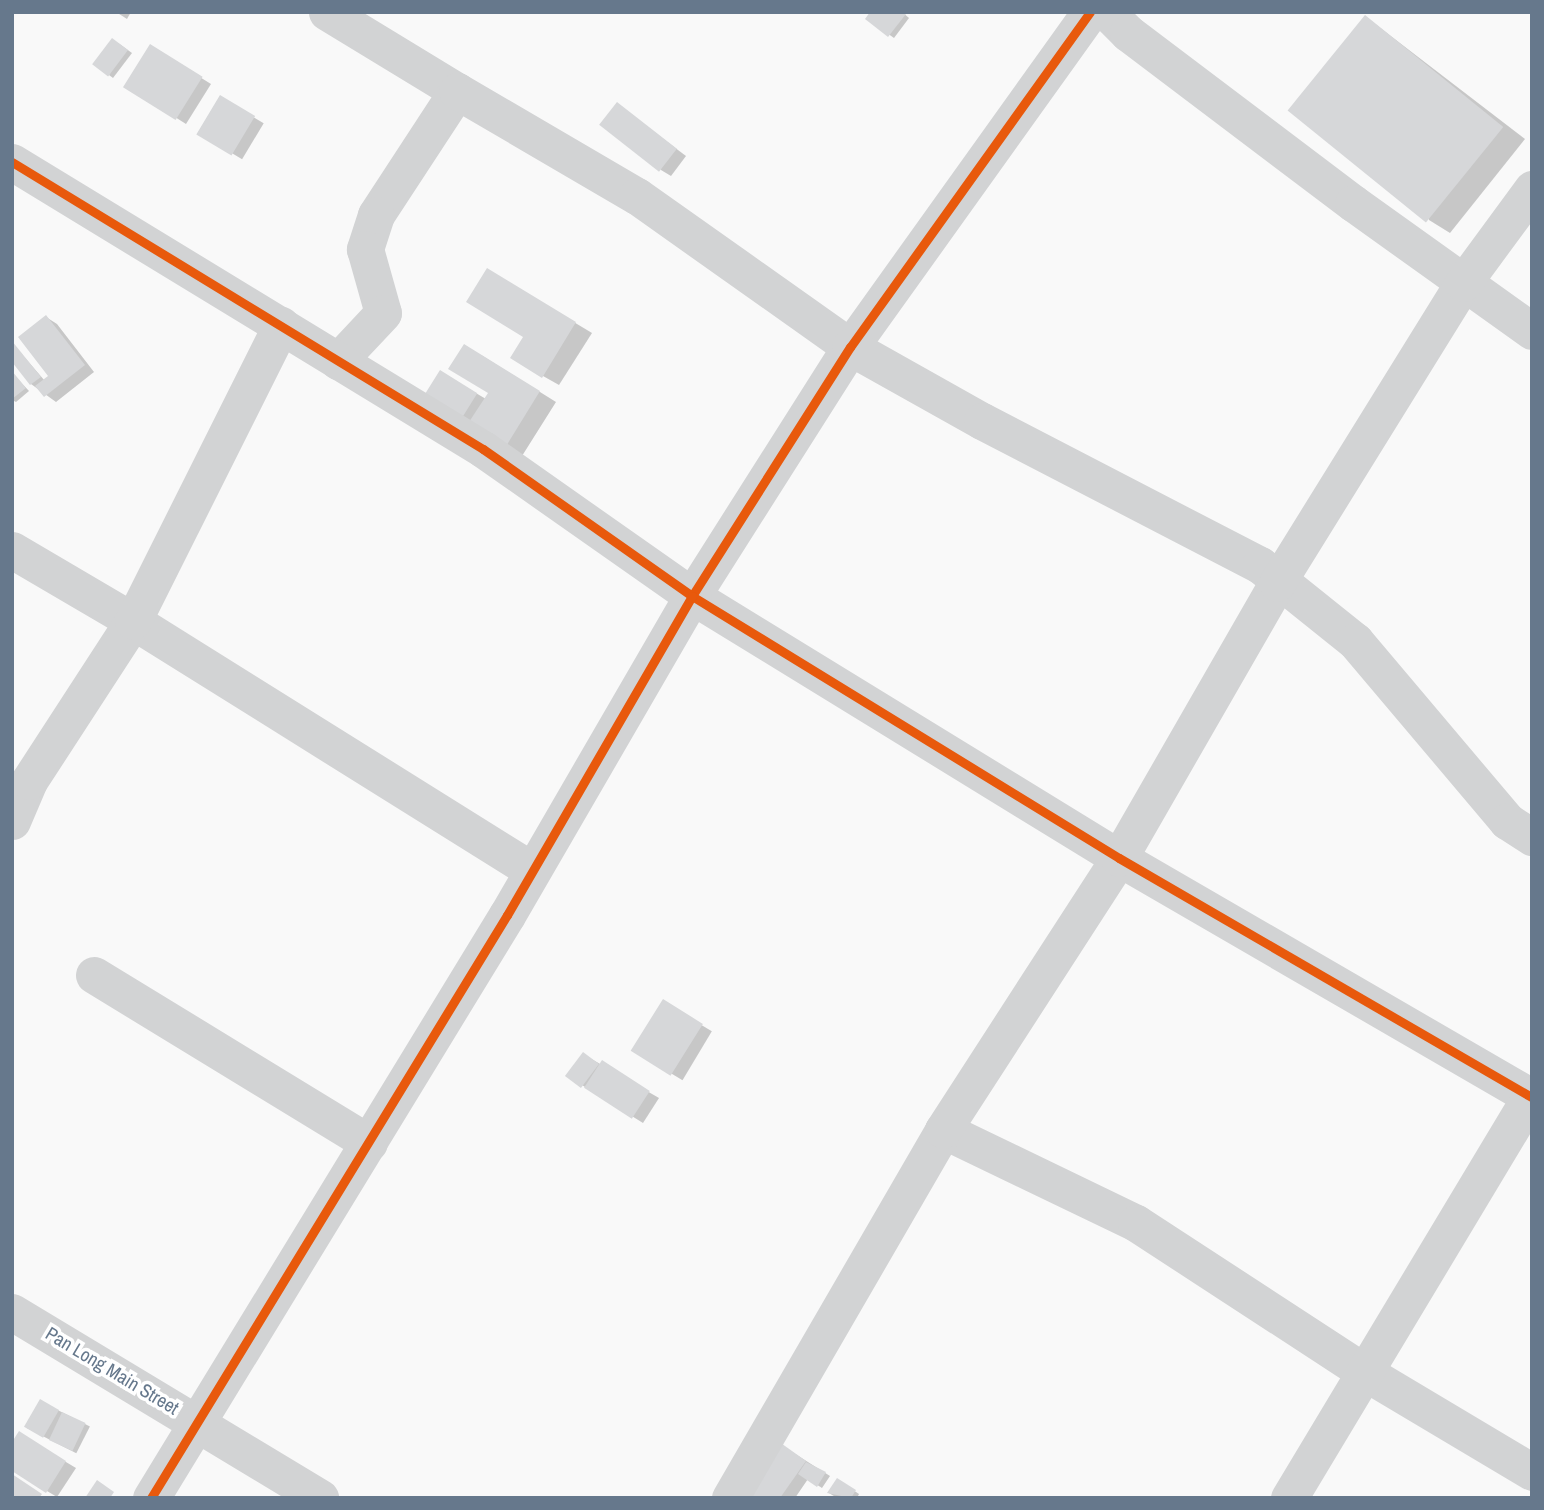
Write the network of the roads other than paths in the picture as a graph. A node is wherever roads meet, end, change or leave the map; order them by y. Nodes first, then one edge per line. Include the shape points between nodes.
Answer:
1 (327, 12) edge
2 (1090, 12) edge
3 (1107, 12) edge
4 (457, 91) junction
5 (12, 162) edge
6 (1532, 189) edge
7 (1463, 283) junction
8 (281, 325) junction
9 (1532, 331) edge
10 (850, 347) junction
11 (338, 361) junction
12 (12, 550) edge
13 (1277, 583) junction
14 (692, 596) junction
15 (133, 621) junction
16 (12, 821) edge
17 (1532, 837) edge
18 (1119, 858) junction
19 (532, 870) junction
20 (94, 975) dead end
21 (1531, 1096) edge
22 (943, 1130) junction
23 (369, 1143) junction
24 (12, 1312) edge
25 (1366, 1373) junction
26 (200, 1423) junction
27 (1532, 1472) edge
28 (151, 1498) edge
29 (320, 1498) edge
30 (730, 1498) edge
31 (1289, 1498) edge

1 - 4 street
2 - 10 street
3 - 7 street via 1139,41
4 - 10 street via 637,196
4 - 11 street via 376,215 365,249 383,313
5 - 8 street
6 - 7 street
7 - 9 street
7 - 13 street
8 - 11 street
8 - 15 street
10 - 13 street via 1260,565
10 - 14 street
11 - 14 street via 483,449
12 - 15 street
13 - 17 street via 1355,642 1507,821
13 - 18 street
14 - 18 street
14 - 19 street
15 - 16 street via 29,781
15 - 19 street
18 - 21 street
18 - 22 street
19 - 23 street
20 - 23 street
21 - 25 street
22 - 25 street via 1136,1223
22 - 30 street
23 - 26 street
24 - 26 street, Pan Long Main Street
25 - 27 street
25 - 31 street
26 - 28 street
26 - 29 street, Pan Long Main Street

